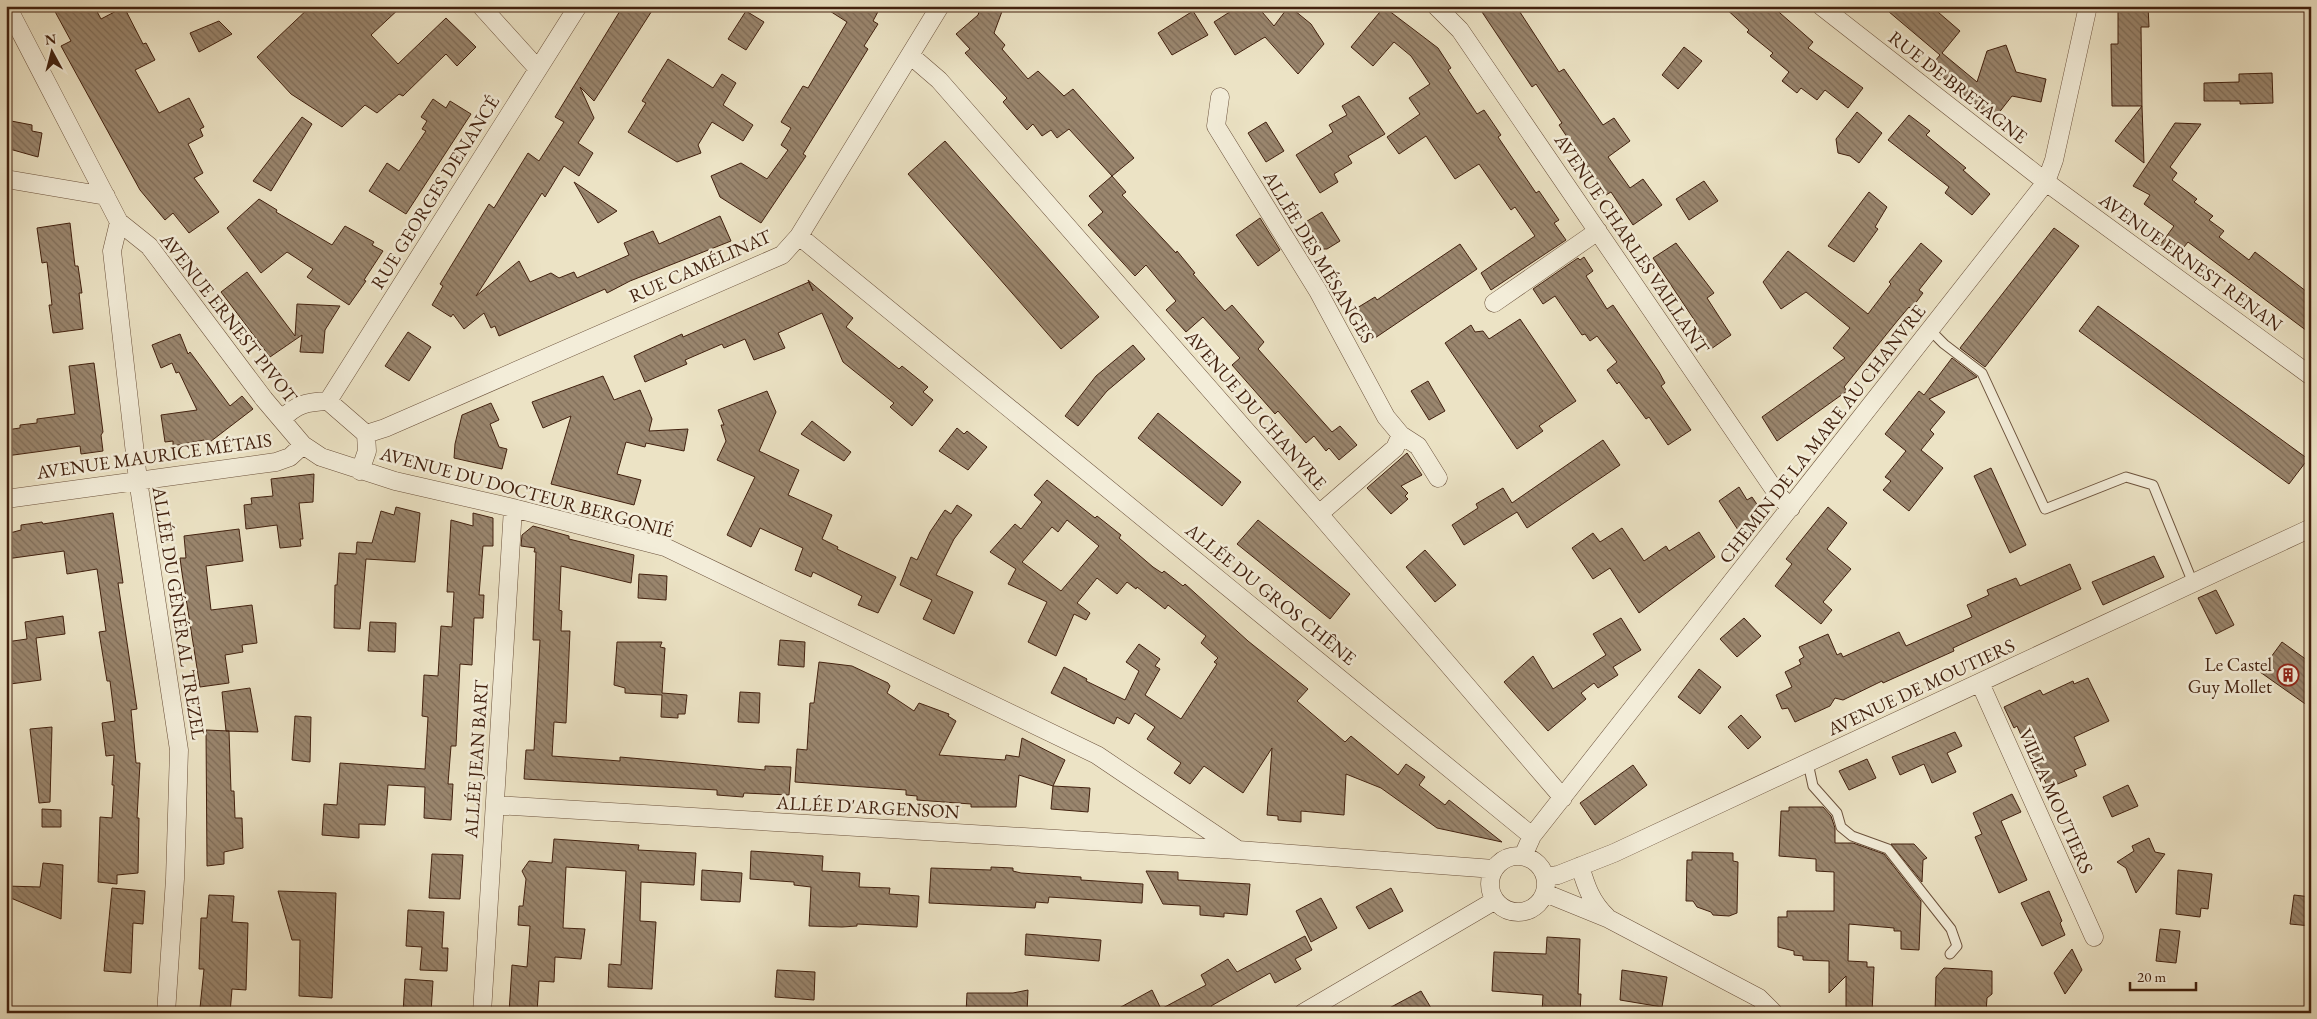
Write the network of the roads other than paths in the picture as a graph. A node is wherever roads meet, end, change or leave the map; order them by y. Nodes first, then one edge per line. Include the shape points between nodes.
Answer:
1 (7, 6) edge
2 (481, 6) edge
3 (578, 6) edge
4 (940, 6) edge
5 (1436, 6) edge
6 (1821, 6) edge
7 (2088, 6) edge
8 (910, 55) junction
9 (538, 69) junction
10 (1220, 97) dead end
11 (6, 179) edge
12 (2046, 182) junction
13 (106, 196) junction
14 (119, 222) junction
15 (1598, 231) junction
16 (799, 236) junction
17 (1494, 303) dead end
18 (1930, 330) junction
19 (2311, 376) edge
20 (328, 401) junction
21 (282, 419) junction
22 (366, 434) junction
23 (1401, 435) junction
24 (304, 446) junction
25 (360, 471) junction
26 (1438, 478) dead end
27 (138, 480) junction
28 (6, 499) edge
29 (513, 508) junction
30 (1791, 508) junction
31 (1318, 514) junction
32 (2311, 528) edge
33 (2193, 583) junction
34 (1980, 683) junction
35 (1808, 763) junction
36 (1563, 798) junction
37 (495, 805) junction
38 (1532, 836) junction
39 (1238, 850) junction
40 (1523, 856) junction
41 (1580, 866) junction
42 (1494, 868) junction
43 (1545, 885) junction
44 (1494, 901) junction
45 (1609, 919) junction
46 (2094, 937) dead end
47 (1950, 954) dead end
48 (166, 1013) edge
49 (482, 1013) edge
50 (1303, 1013) edge
51 (1774, 1013) edge

1 - 13 street, AVENUE ERNEST PIVOT
2 - 9 street
3 - 9 street, RUE GEORGES DENANCÉ
4 - 8 street, RUE CAMÉLINAT
5 - 15 street, AVENUE CHARLES VAILLANT via 1460,30
6 - 12 street, RUE DE BRETAGNE
7 - 12 street, CHEMIN DE LA MARE AU CHANVRE via 2054,160
8 - 16 street, RUE CAMÉLINAT
8 - 31 street, AVENUE DU CHANVRE via 939,80
9 - 20 street, RUE GEORGES DENANCÉ
10 - 23 street, ALLÉE DES MÉSANGES via 1216,126 1318,291 1386,417
11 - 13 street
12 - 18 street, CHEMIN DE LA MARE AU CHANVRE
12 - 19 street, AVENUE ERNEST RENAN
13 - 14 street, AVENUE ERNEST PIVOT
14 - 21 street, AVENUE ERNEST PIVOT via 149,246
14 - 27 street, ALLÉE DU GÉNÉRAL TREZEL via 112,252
15 - 17 street
15 - 30 street, AVENUE CHARLES VAILLANT via 1778,495
16 - 22 street, RUE CAMÉLINAT via 782,255
16 - 38 street, ALLÉE DU GROS CHÊNE
18 - 30 street, CHEMIN DE LA MARE AU CHANVRE
18 - 33 lane via 1982,373 2045,509 2126,477 2152,485
20 - 21 street via 309,402 292,408
20 - 22 street
21 - 24 street, AVENUE ERNEST PIVOT
22 - 25 street via 367,451
23 - 26 street, ALLÉE DES MÉSANGES via 1418,446
23 - 31 street via 1395,448
24 - 25 street, AVENUE DU DOCTEUR BERGONIÉ via 321,457
24 - 27 street, AVENUE MAURICE MÉTAIS via 290,457 276,462
25 - 29 street, AVENUE DU DOCTEUR BERGONIÉ
27 - 28 street, AVENUE MAURICE MÉTAIS
27 - 48 street, ALLÉE DU GÉNÉRAL TREZEL via 179,750
29 - 37 street, ALLÉE JEAN BART
29 - 39 street, AVENUE DU DOCTEUR BERGONIÉ via 665,547 1097,755
30 - 36 street, CHEMIN DE LA MARE AU CHANVRE
31 - 36 street, AVENUE DU CHANVRE
32 - 33 street, AVENUE DE MOUTIERS
33 - 34 street, AVENUE DE MOUTIERS
34 - 35 street, AVENUE DE MOUTIERS
34 - 46 street, VILLA MOUTIERS
35 - 41 street, AVENUE DE MOUTIERS via 1614,854
35 - 47 lane via 1813,786 1837,814 1841,827 1852,836 1888,849 1951,929 1957,946
36 - 38 street, CHEMIN DE LA MARE AU CHANVRE
37 - 39 street, ALLÉE D'ARGENSON
37 - 49 street, ALLÉE JEAN BART
38 - 40 street, CHEMIN DE LA MARE AU CHANVRE
39 - 42 street, ALLÉE D'ARGENSON
40 - 42 street via 1506,858
40 - 43 street via 1536,862
41 - 43 street, AVENUE DE MOUTIERS
41 - 45 street via 1589,895
42 - 44 street via 1489,882
43 - 44 street via 1540,901 1525,911 1506,910
43 - 45 street
44 - 50 street
45 - 51 street via 1759,998

